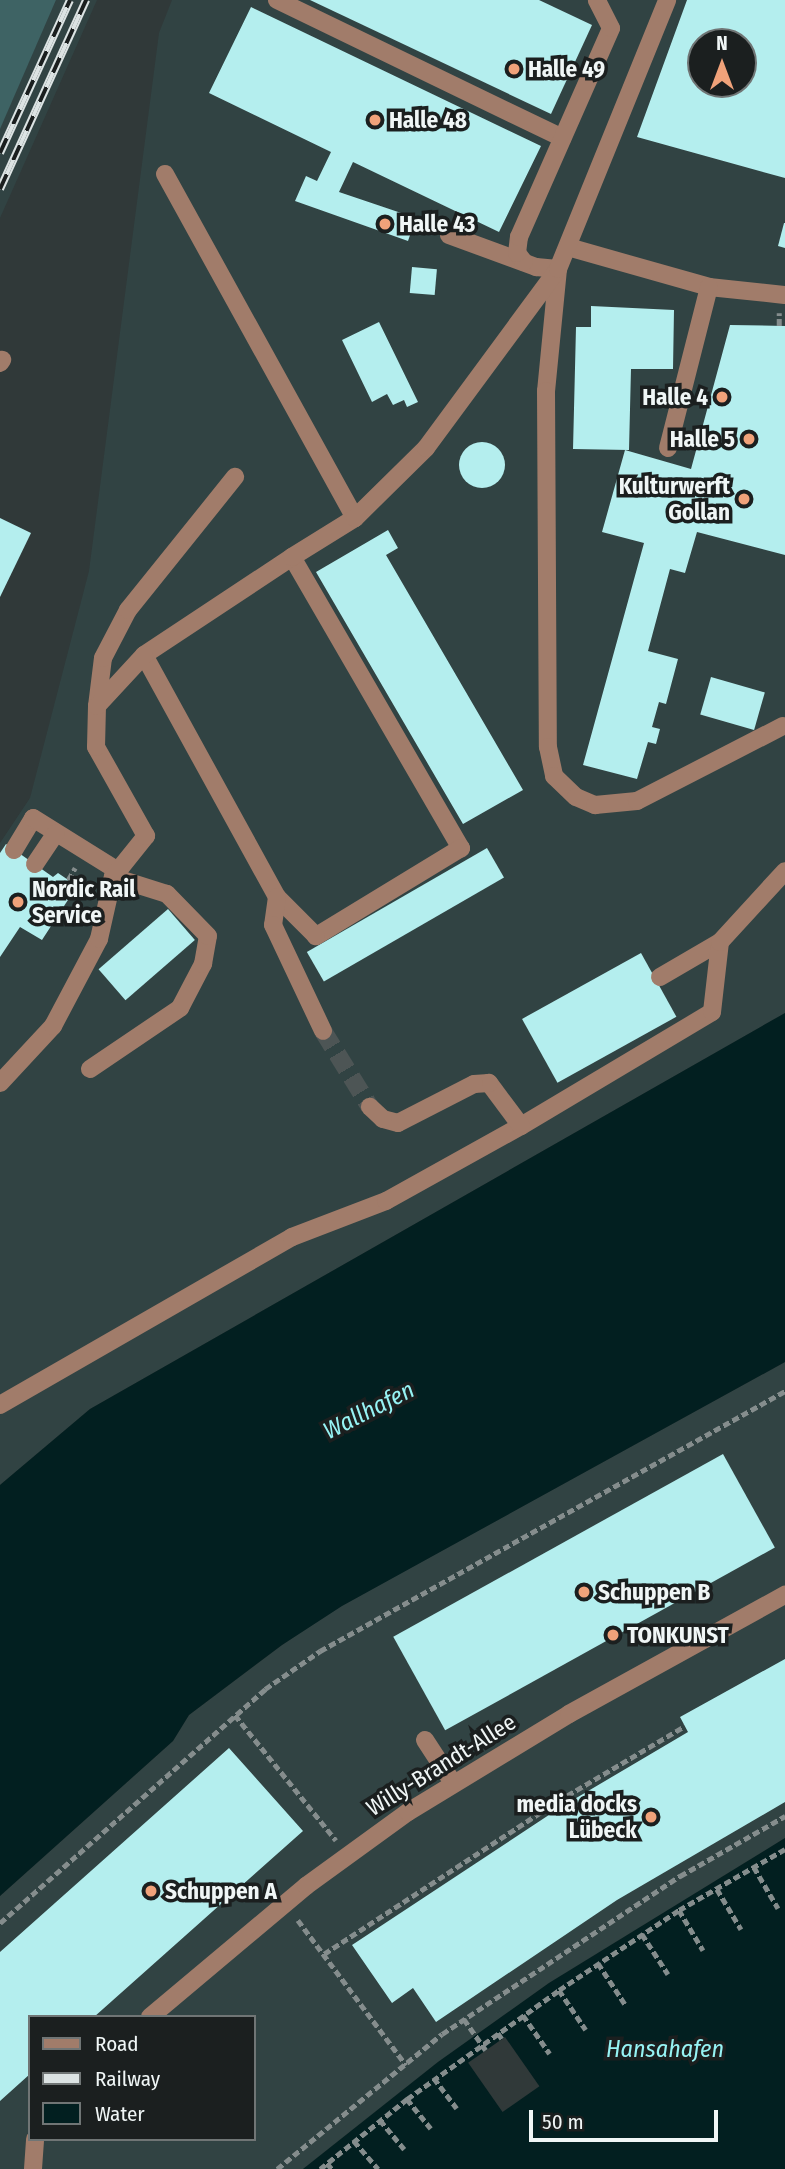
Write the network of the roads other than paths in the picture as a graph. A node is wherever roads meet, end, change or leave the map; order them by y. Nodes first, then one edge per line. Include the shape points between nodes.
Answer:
1 (277, 0) edge
2 (597, 0) edge
3 (667, 0) edge
4 (562, 138) junction
5 (165, 174) dead end
6 (449, 235) dead end
7 (568, 247) junction
8 (523, 262) junction
9 (558, 269) junction
10 (709, 287) junction
11 (785, 295) edge
12 (668, 448) dead end
13 (235, 477) dead end
14 (355, 518) junction
15 (292, 557) junction
16 (144, 655) junction
17 (97, 706) junction
18 (783, 726) edge
19 (55, 833) junction
20 (13, 850) dead end
21 (35, 864) dead end
22 (785, 871) edge
23 (116, 874) junction
24 (277, 897) junction
25 (720, 942) junction
26 (660, 977) dead end
27 (323, 1031) tunnel mouth
28 (90, 1069) dead end
29 (0, 1083) edge
30 (370, 1107) tunnel mouth
31 (520, 1126) junction
32 (0, 1405) edge
33 (785, 1595) edge
34 (425, 1740) dead end
35 (453, 1783) junction
36 (153, 2015) edge
37 (35, 2141) edge
38 (33, 2169) edge

1 - 4 street
2 - 4 street via 611,28
3 - 7 street
4 - 8 street via 519,237 517,253
5 - 14 street
6 - 8 street
7 - 9 street
7 - 10 street
8 - 9 street
9 - 14 street via 426,448
9 - 18 street via 546,391 548,747 554,776 576,797 595,805 637,801
10 - 11 street
10 - 12 street
13 - 17 street via 128,610 103,658
14 - 15 street
15 - 16 street
15 - 24 street via 461,848 316,936
16 - 17 street
16 - 24 street
17 - 23 street via 96,747 146,836
19 - 20 street via 33,818
19 - 21 street
19 - 23 street
22 - 25 street
23 - 28 street via 167,894 208,936 203,964 180,1008
23 - 29 street via 99,939 53,1026
24 - 27 street via 273,925
25 - 26 street
25 - 31 street via 712,1013
30 - 31 street via 383,1119 398,1123 474,1084 489,1083
31 - 32 street via 387,1201 292,1237
33 - 35 street, Willy-Brandt-Allee
34 - 35 street
35 - 36 street, Willy-Brandt-Allee via 347,1854 285,1903 257,1936
37 - 38 street

